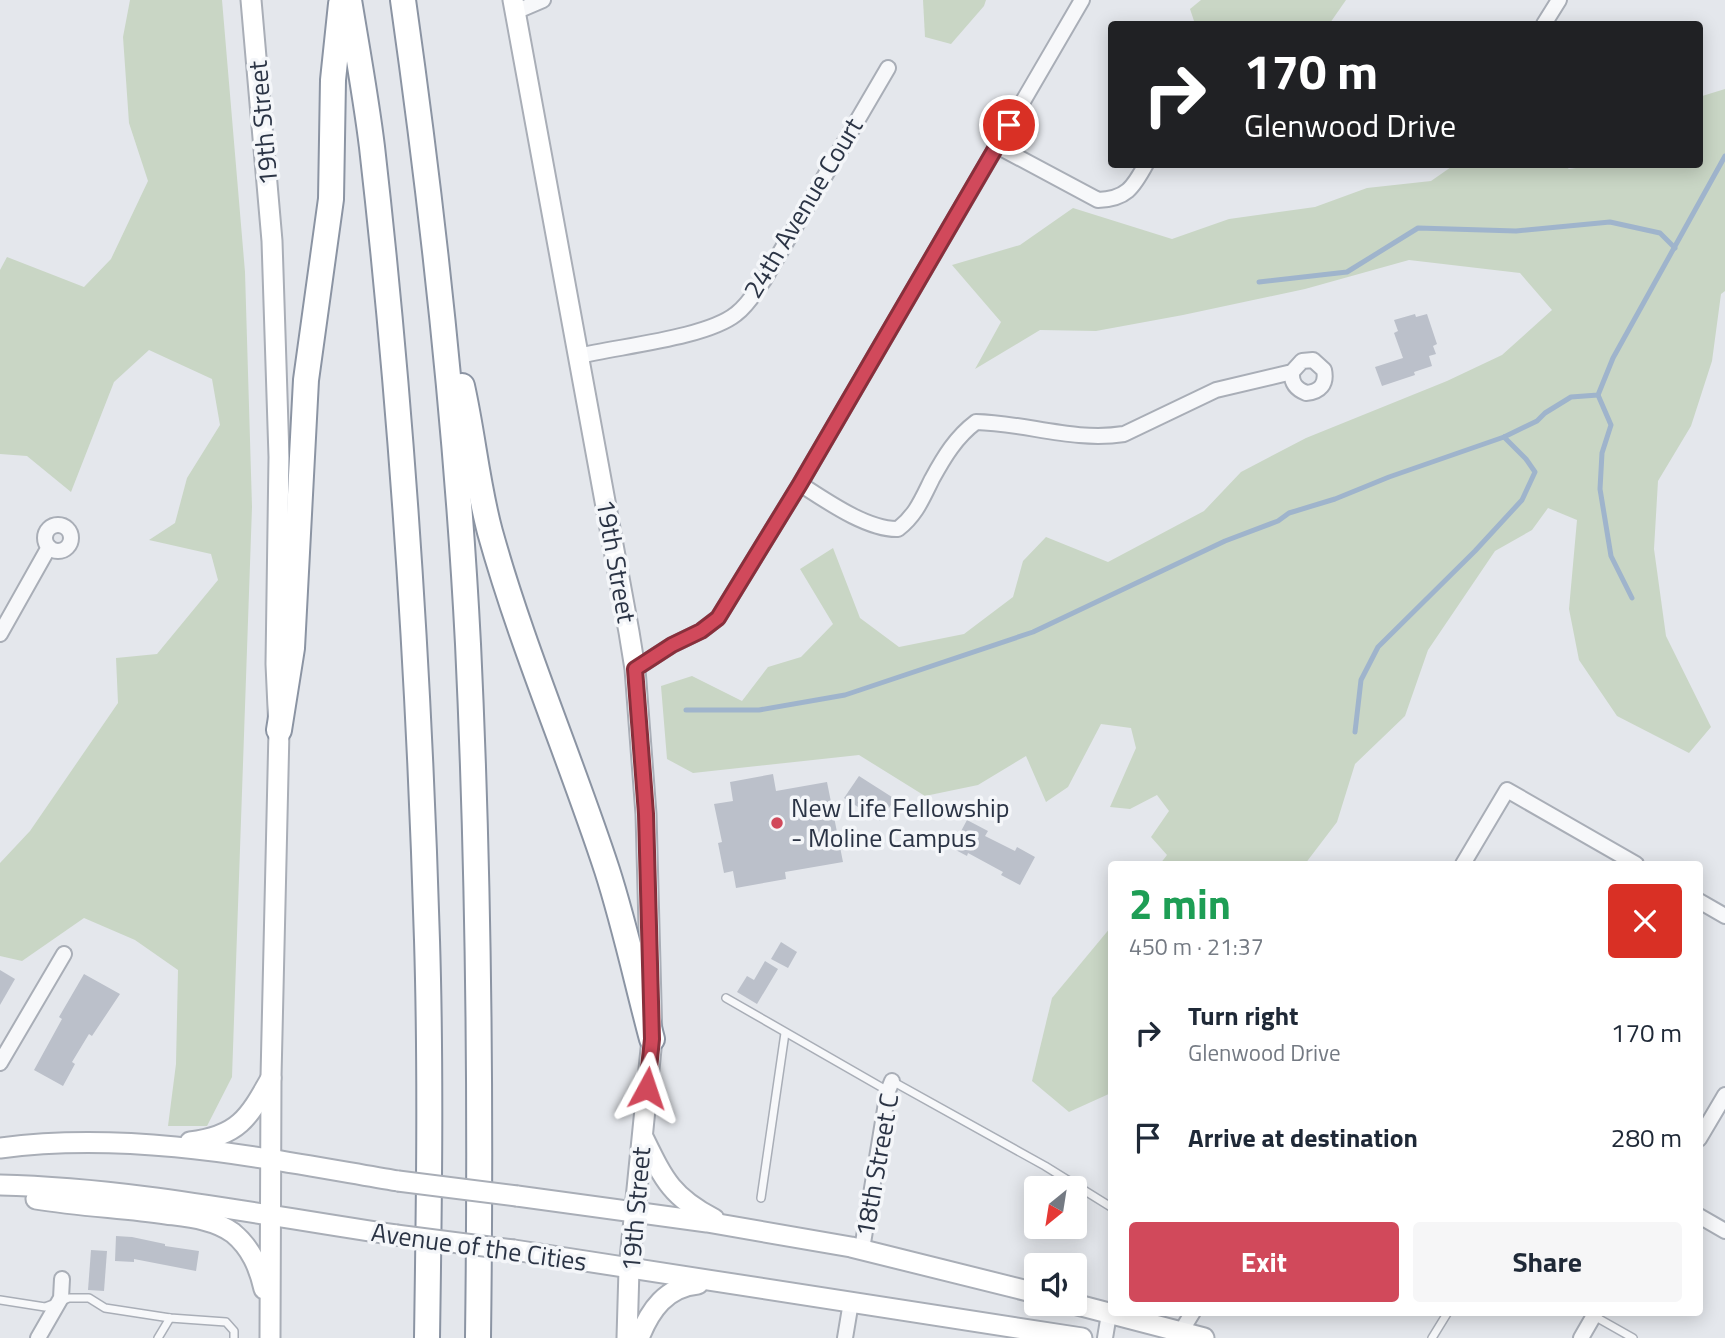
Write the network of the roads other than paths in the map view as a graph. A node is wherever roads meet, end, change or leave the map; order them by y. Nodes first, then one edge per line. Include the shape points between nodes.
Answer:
1 (251, 0) edge
2 (341, 0) edge
3 (349, 0) edge
4 (403, 0) edge
5 (543, 0) edge
6 (1082, 0) edge
7 (1559, 0) edge
8 (514, 6) edge
9 (1546, 21) edge
10 (888, 68) dead end
11 (997, 146) junction
12 (1144, 168) edge
13 (435, 256) junction
14 (579, 356) junction
15 (1293, 372) dead end
16 (800, 484) junction
17 (48, 547) dead end
18 (0, 634) edge
19 (635, 669) junction
20 (279, 730) junction
21 (1466, 861) edge
22 (1631, 861) edge
23 (1703, 903) edge
24 (1725, 916) edge
25 (64, 954) dead end
26 (726, 998) dead end
27 (785, 1033) junction
28 (652, 1039) junction
29 (0, 1063) edge
30 (271, 1077) junction
31 (890, 1086) junction
32 (1725, 1095) edge
33 (1703, 1132) edge
34 (643, 1137) junction
35 (162, 1145) junction
36 (0, 1148) edge
37 (272, 1160) junction
38 (0, 1185) edge
39 (0, 1194) edge
40 (761, 1198) dead end
41 (1108, 1205) edge
42 (635, 1213) junction
43 (271, 1216) junction
44 (1703, 1218) edge
45 (727, 1226) junction
46 (1725, 1231) edge
47 (862, 1249) junction
48 (629, 1269) junction
49 (62, 1279) dead end
50 (725, 1283) junction
51 (1024, 1290) edge
52 (0, 1300) edge
53 (851, 1302) junction
54 (58, 1303) junction
55 (1087, 1308) edge
56 (1108, 1314) edge
57 (1109, 1316) edge
58 (1116, 1316) edge
59 (1191, 1316) edge
60 (1446, 1316) edge
61 (1594, 1316) edge
62 (1598, 1316) edge
63 (170, 1318) junction
64 (270, 1329) edge
65 (1179, 1335) edge
66 (38, 1338) edge
67 (158, 1338) edge
68 (234, 1338) edge
69 (427, 1338) edge
70 (478, 1338) edge
71 (626, 1338) edge
72 (639, 1338) edge
73 (845, 1338) edge
74 (1082, 1338) edge
75 (1105, 1338) edge
76 (1204, 1338) edge
77 (1432, 1338) edge
78 (1581, 1338) edge
79 (1633, 1338) edge

1 - 20 main road, 19th Street via 278,368
2 - 20 highway via 333,80 331,199 306,380 292,648
3 - 69 highway via 372,145 414,612 427,940
4 - 13 highway
5 - 8 street
6 - 11 street
7 - 9 street
8 - 14 main road, 19th Street
10 - 14 street, 24th Avenue Court via 764,280 735,315 709,329
11 - 12 street via 1098,200 1123,194
11 - 16 street
13 - 28 highway via 490,533 622,917
13 - 70 highway via 457,493 471,721 480,1002
14 - 19 main road, 19th Street
15 - 16 street via 1216,390 1117,435 1070,435 976,422 949,449 921,504 898,529 877,526
16 - 19 street via 718,618
17 - 18 street
19 - 28 main road, 19th Street via 646,814
20 - 30 main road, 19th Street
21 - 22 street via 1507,790
23 - 24 street
25 - 29 street
26 - 27 lane
27 - 31 lane
27 - 40 lane
28 - 34 main road, 19th Street
30 - 35 main road via 243,1122 205,1140
30 - 37 main road, 19th Street
31 - 41 lane via 1045,1166
31 - 47 street, 18th Street C
32 - 33 street
34 - 42 main road, 19th Street
34 - 45 main road via 677,1195
35 - 36 main road, Avenue of the Cities via 66,1143
35 - 37 main road, Avenue of the Cities
37 - 42 main road, Avenue of the Cities, bridge
37 - 43 main road, 19th Street
38 - 43 main road, Avenue of the Cities via 98,1192
39 - 64 main road via 213,1223 234,1234 259,1266
42 - 45 main road, Avenue of the Cities
42 - 48 main road, 19th Street
43 - 48 main road, Avenue of the Cities, bridge
43 - 64 main road, 19th Street
44 - 46 street
45 - 47 main road, Avenue of the Cities
47 - 51 main road, Avenue of the Cities
48 - 50 main road, Avenue of the Cities
48 - 71 main road, 19th Street
49 - 54 street
50 - 53 main road, Avenue of the Cities
50 - 72 main road via 685,1285 673,1292 655,1304
52 - 54 lane via 45,1307
53 - 73 street
53 - 74 main road, Avenue of the Cities
54 - 63 lane via 89,1298 105,1308
54 - 66 street
55 - 56 main road
57 - 75 street
58 - 65 main road
59 - 65 street
60 - 77 lane
61 - 78 street
62 - 79 lane
63 - 67 lane
63 - 68 lane via 226,1322
65 - 76 main road

